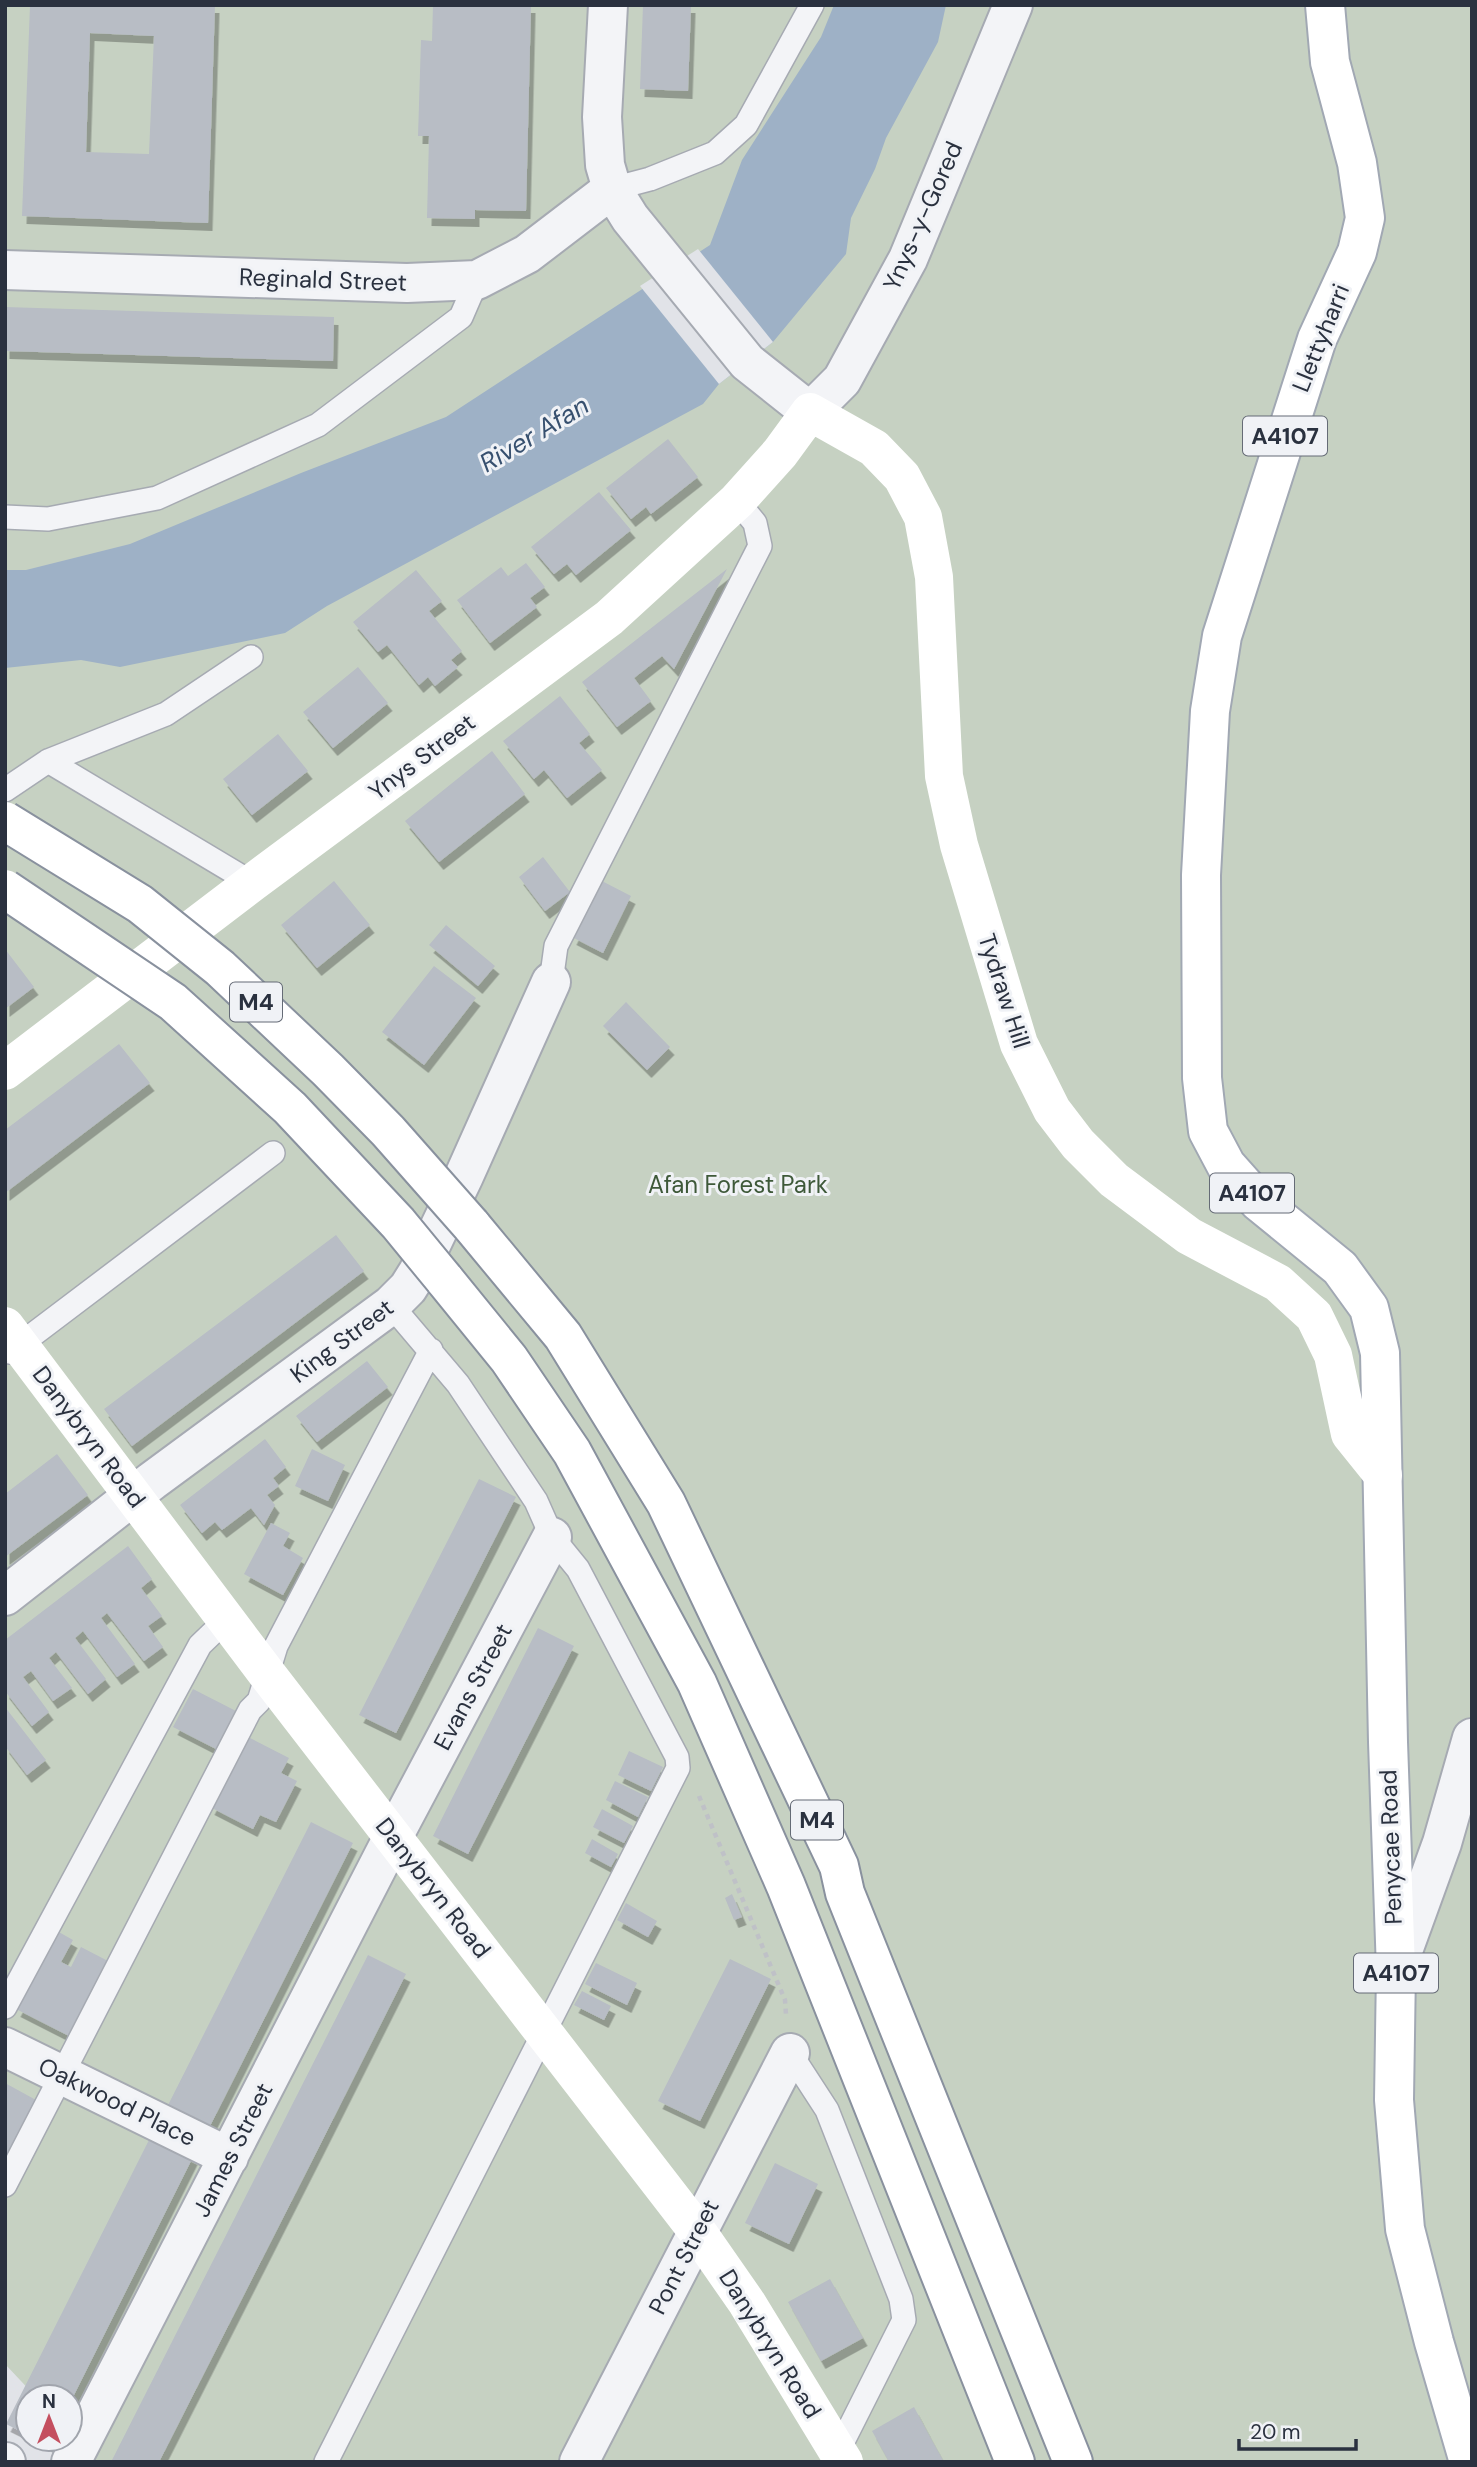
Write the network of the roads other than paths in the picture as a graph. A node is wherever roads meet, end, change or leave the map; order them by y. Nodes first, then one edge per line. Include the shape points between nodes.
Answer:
1 (608, 5) edge
2 (812, 5) edge
3 (1013, 5) edge
4 (1325, 5) edge
5 (621, 203) junction
6 (5, 270) edge
7 (477, 280) junction
8 (810, 412) junction
9 (737, 501) junction
10 (5, 517) edge
11 (251, 657) dead end
12 (48, 761) junction
13 (5, 790) edge
14 (5, 821) edge
15 (252, 883) junction
16 (5, 889) edge
17 (551, 982) joint
18 (5, 1071) edge
19 (273, 1153) dead end
20 (391, 1305) junction
21 (10, 1342) edge
22 (431, 1350) junction
23 (1383, 1475) junction
24 (134, 1495) junction
25 (552, 1537) junction
26 (5, 1596) edge
27 (226, 1620) junction
28 (267, 1674) junction
29 (1472, 1738) edge
30 (394, 1838) junction
31 (1396, 1970) junction
32 (5, 2007) edge
33 (545, 2032) junction
34 (5, 2047) edge
35 (790, 2053) joint
36 (61, 2075) junction
37 (229, 2157) junction
38 (5, 2185) edge
39 (697, 2231) junction
40 (838, 2458) edge
41 (71, 2462) edge
42 (326, 2462) edge
43 (579, 2462) edge
44 (1015, 2462) edge
45 (1073, 2462) edge
46 (1469, 2462) edge

1 - 5 street via 605,164
2 - 5 lane via 746,125 715,153 650,179
3 - 8 street, Ynys-y-Gored via 908,259 842,380
4 - 23 main road, Llettyharri / A4107 via 1330,62 1357,163 1365,218 1357,251 1317,339 1222,636 1210,711 1201,875 1202,1077 1208,1130 1226,1165 1259,1202 1340,1268 1369,1308 1380,1353
5 - 7 street, Reginald Street
5 - 8 street via 747,362
6 - 7 street, Reginald Street via 407,283
7 - 10 lane via 461,317 318,425 157,498 48,519
8 - 9 main road, Ynys Street
8 - 23 main road, Tydraw Hill via 874,448 902,477 923,517 934,577 944,776 959,845 1019,1044 1052,1110 1114,1180 1189,1236 1278,1283 1314,1316 1333,1355 1350,1434
9 - 15 main road, Ynys Street via 609,618
9 - 17 lane via 755,523 760,546 556,946
11 - 12 lane via 166,714
12 - 13 lane
12 - 15 lane
14 - 45 main road, M4, bridge via 140,904 220,968 388,1130 563,1336 666,1503 839,1866 845,1893
15 - 18 main road, Ynys Street
16 - 44 main road, M4, bridge via 173,1002 290,1108 444,1279 509,1359 572,1452 696,1682 786,1886
17 - 20 street, King Street via 418,1272
19 - 21 lane
20 - 22 lane
20 - 24 street, King Street
21 - 24 main road, Danybryn Road
22 - 25 lane via 536,1501
22 - 28 lane via 276,1646
23 - 31 main road, Penycae Road / A4107
24 - 26 street, King Street
24 - 27 main road, Danybryn Road
25 - 30 street, Evans Street
25 - 33 lane via 578,1569 677,1757 678,1768
27 - 28 main road, Danybryn Road
27 - 32 lane via 200,1645
28 - 30 main road, Danybryn Road
28 - 36 lane via 260,1701 250,1710
29 - 31 street
30 - 33 main road, Danybryn Road
30 - 37 street, James Street
31 - 46 main road, Penycae Road / A4107 via 1394,2100 1405,2229
33 - 39 main road, Danybryn Road
33 - 42 lane
34 - 36 street, Oakwood Place
35 - 39 street, Pont Street
35 - 40 lane via 827,2110 901,2299 904,2320
36 - 37 street, Oakwood Place
36 - 38 lane
37 - 41 street, James Street
39 - 40 main road, Danybryn Road via 747,2303
39 - 43 street, Pont Street

